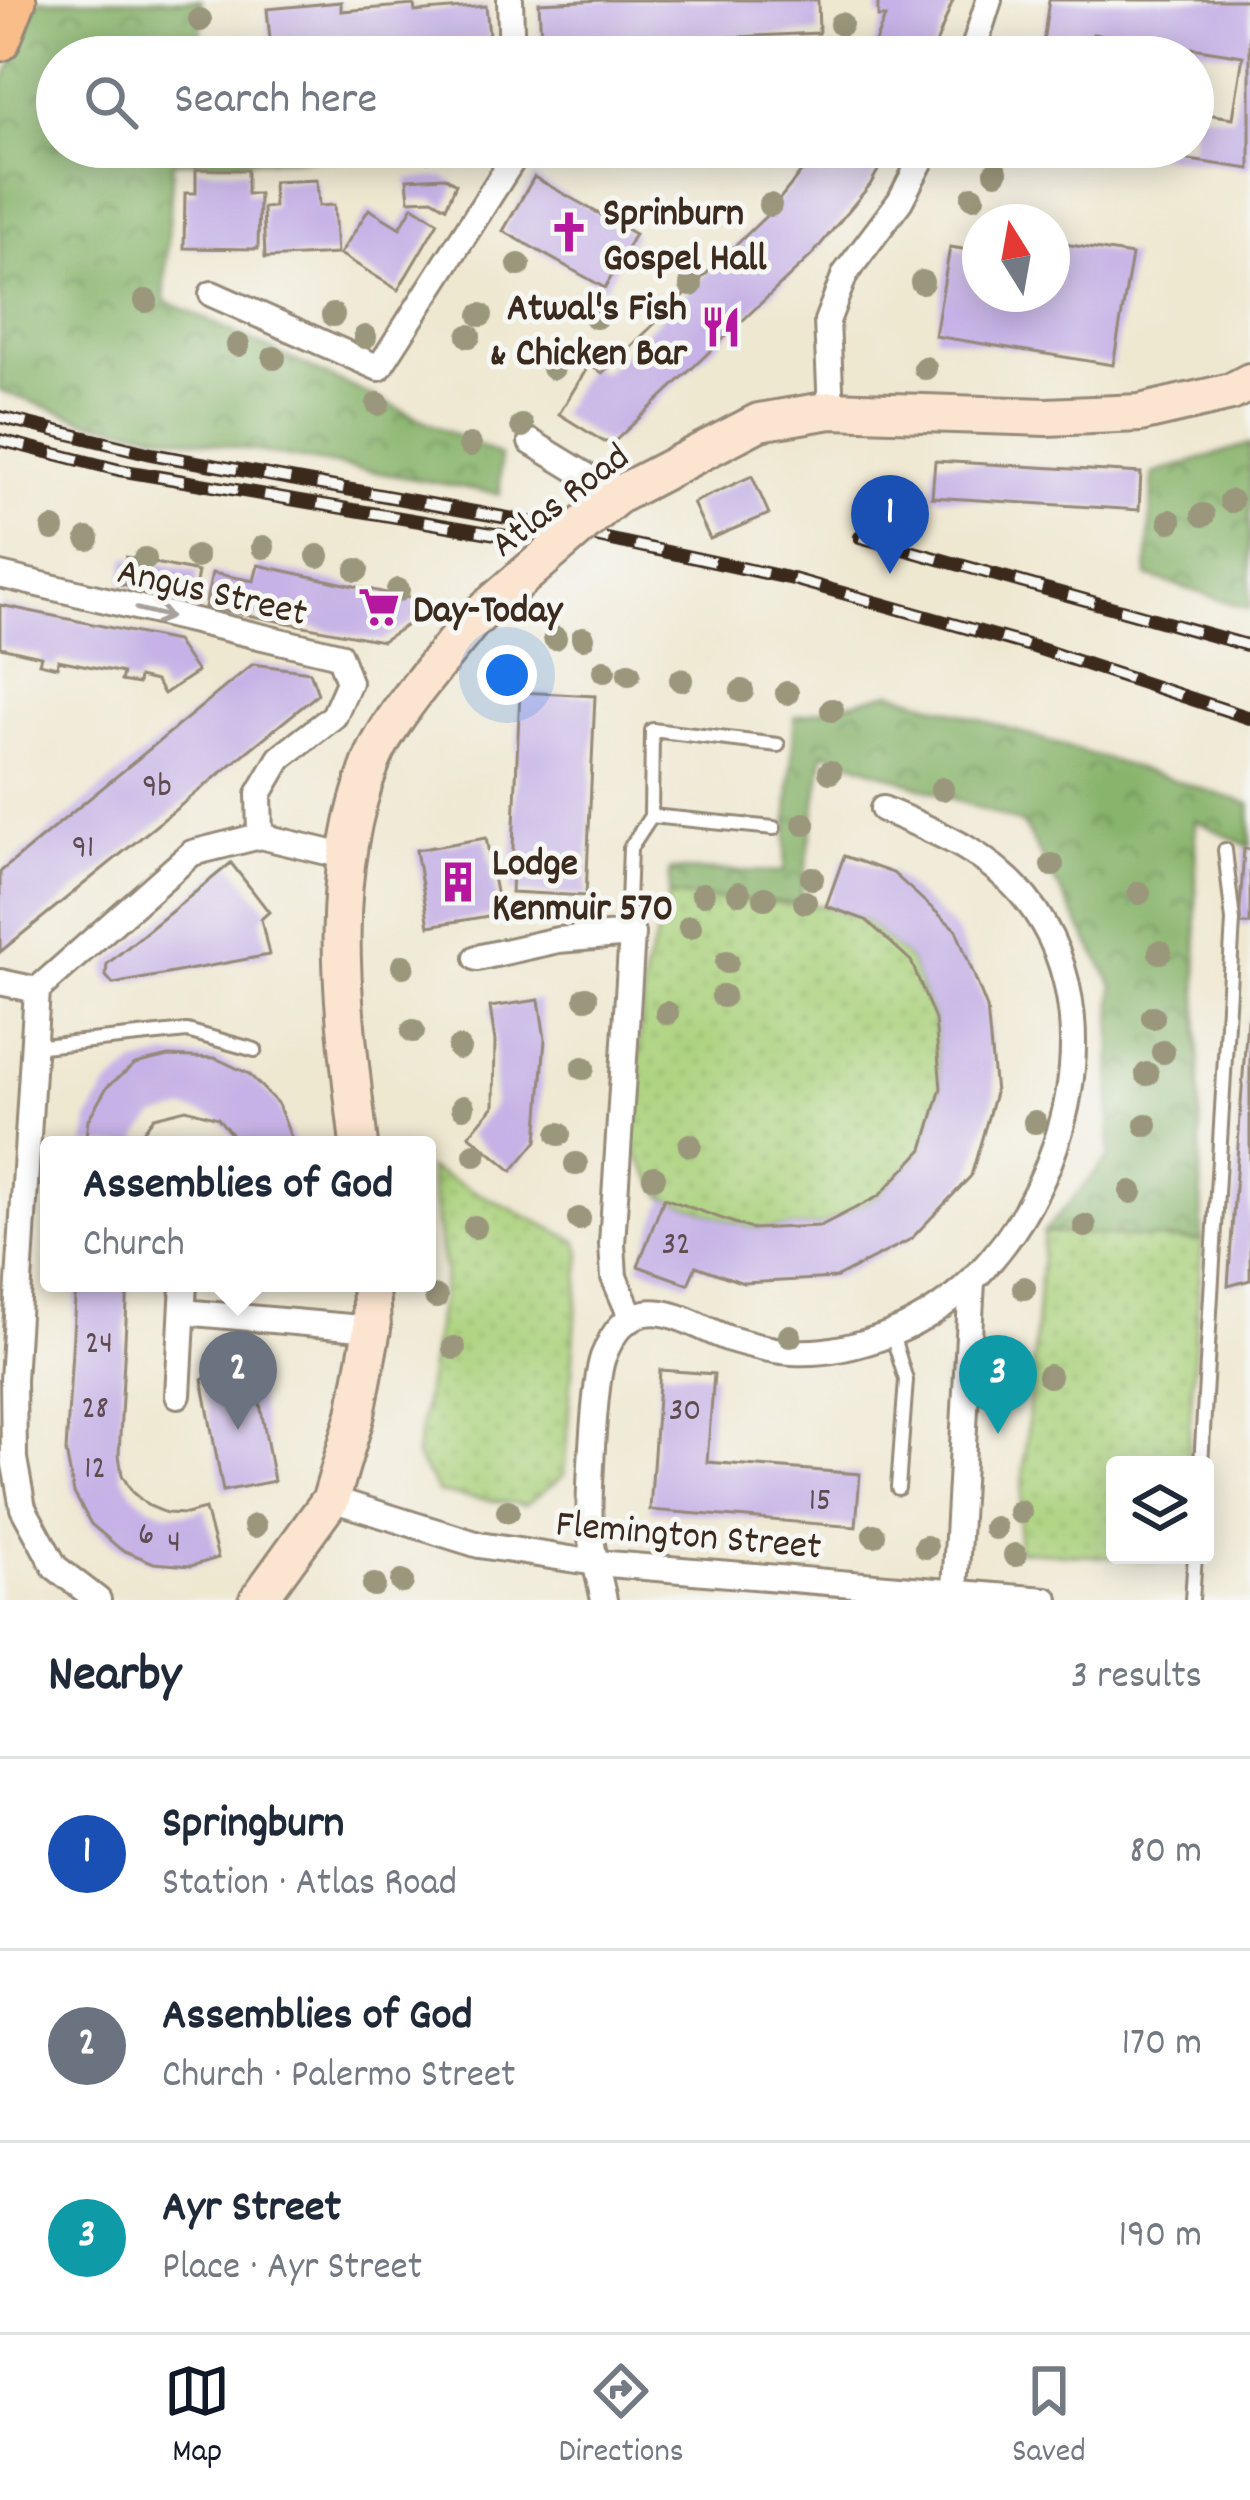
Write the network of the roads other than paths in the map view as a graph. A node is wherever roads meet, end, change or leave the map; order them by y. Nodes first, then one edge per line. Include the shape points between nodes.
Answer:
1 (16, 0) edge
2 (510, 0) edge
3 (989, 0) edge
4 (511, 36) edge
5 (977, 36) edge
6 (0, 41) edge
7 (507, 168) edge
8 (917, 168) edge
9 (212, 295) dead end
10 (1250, 382) edge
11 (831, 410) junction
12 (531, 442) dead end
13 (609, 503) junction
14 (0, 575) edge
15 (778, 745) dead end
16 (883, 808) dead end
17 (651, 816) junction
18 (774, 827) dead end
19 (260, 836) junction
20 (1225, 850) dead end
21 (344, 856) junction
22 (632, 934) junction
23 (477, 958) dead end
24 (0, 982) edge
25 (37, 989) junction
26 (30, 1047) junction
27 (255, 1050) dead end
28 (357, 1136) edge
29 (971, 1281) junction
30 (184, 1292) edge
31 (370, 1292) edge
32 (183, 1312) junction
33 (632, 1319) junction
34 (372, 1329) junction
35 (892, 1334) junction
36 (178, 1395) dead end
37 (1202, 1456) edge
38 (898, 1488) dead end
39 (332, 1499) junction
40 (596, 1563) junction
41 (1194, 1564) edge
42 (955, 1591) junction
43 (98, 1600) edge
44 (258, 1600) edge
45 (604, 1600) edge
46 (1046, 1600) edge
47 (1192, 1600) edge

1 - 6 main road
2 - 4 street
3 - 5 street
7 - 9 street via 379,368
8 - 11 street via 845,274 826,321
10 - 11 street, Atlas Road via 1140,413
11 - 13 street, Atlas Road via 759,422
12 - 13 street
13 - 21 street, Atlas Road, bridge via 472,621 417,690 372,760
14 -> 19 street, Angus Street via 339,655 349,682 334,716 280,758 259,794
15 - 17 lane via 652,730
16 - 29 street via 975,850 1006,876 1049,935 1072,1017 1070,1094 1054,1153
17 - 18 lane
17 - 22 lane via 629,848
19 - 21 street
19 - 25 street via 192,853
20 - 37 lane via 1233,921
21 - 28 street, Atlas Road via 340,940
22 - 23 street
22 - 33 street via 612,1244 614,1277
24 - 25 street
25 - 26 street
26 - 27 lane via 187,1031
26 - 43 street via 14,1459 23,1508 56,1567
29 - 35 street
29 - 42 street
30 - 32 street
31 - 34 street
32 - 34 street
32 - 36 street
33 - 35 street via 661,1312 790,1352
33 - 40 street via 601,1366 590,1524
34 - 39 street
35 - 38 lane via 906,1380
39 - 40 street, Flemington Street via 478,1545
39 - 44 street
40 - 42 street, Flemington Street
40 - 45 street
41 - 47 lane
42 - 46 street, Flemington Street

